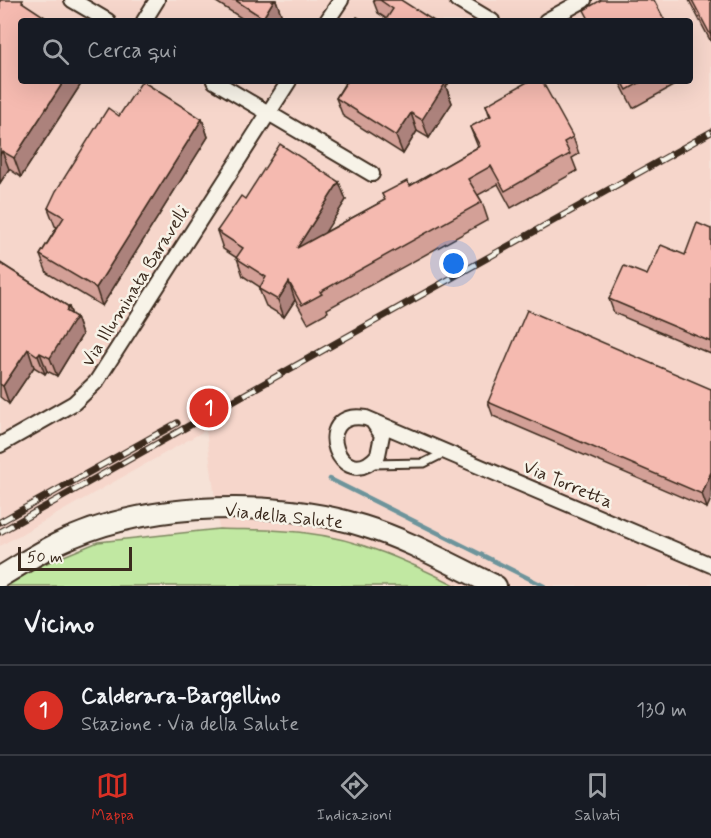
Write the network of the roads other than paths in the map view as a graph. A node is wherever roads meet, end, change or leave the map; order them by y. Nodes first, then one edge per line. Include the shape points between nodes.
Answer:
1 (72, 0) edge
2 (157, 0) edge
3 (341, 0) edge
4 (457, 0) edge
5 (584, 0) edge
6 (103, 18) edge
7 (146, 18) edge
8 (329, 18) edge
9 (487, 18) edge
10 (551, 18) edge
11 (219, 84) edge
12 (287, 84) edge
13 (268, 112) junction
14 (372, 174) dead end
15 (373, 422) junction
16 (411, 436) junction
17 (0, 445) edge
18 (381, 448) junction
19 (446, 452) junction
20 (368, 464) junction
21 (711, 565) edge
22 (0, 577) edge
23 (495, 586) edge

1 - 6 street
2 - 7 street
3 - 8 street
4 - 9 street
5 - 10 street
11 - 13 street
12 - 13 street, Via Illuminata Baravelli
13 - 14 street
13 - 17 street, Via Illuminata Baravelli via 96,381 74,403
15 - 16 street, Via Torretta
15 - 18 street via 381,435
15 - 20 street, Via Torretta via 350,418 334,435 339,457 353,465
16 - 18 street
16 - 19 street, Via Torretta
18 - 20 street
19 - 20 lane via 424,463
19 - 21 street, Via Torretta
22 - 23 street, Via della Salute via 52,546 104,526 193,510 251,508 362,525

